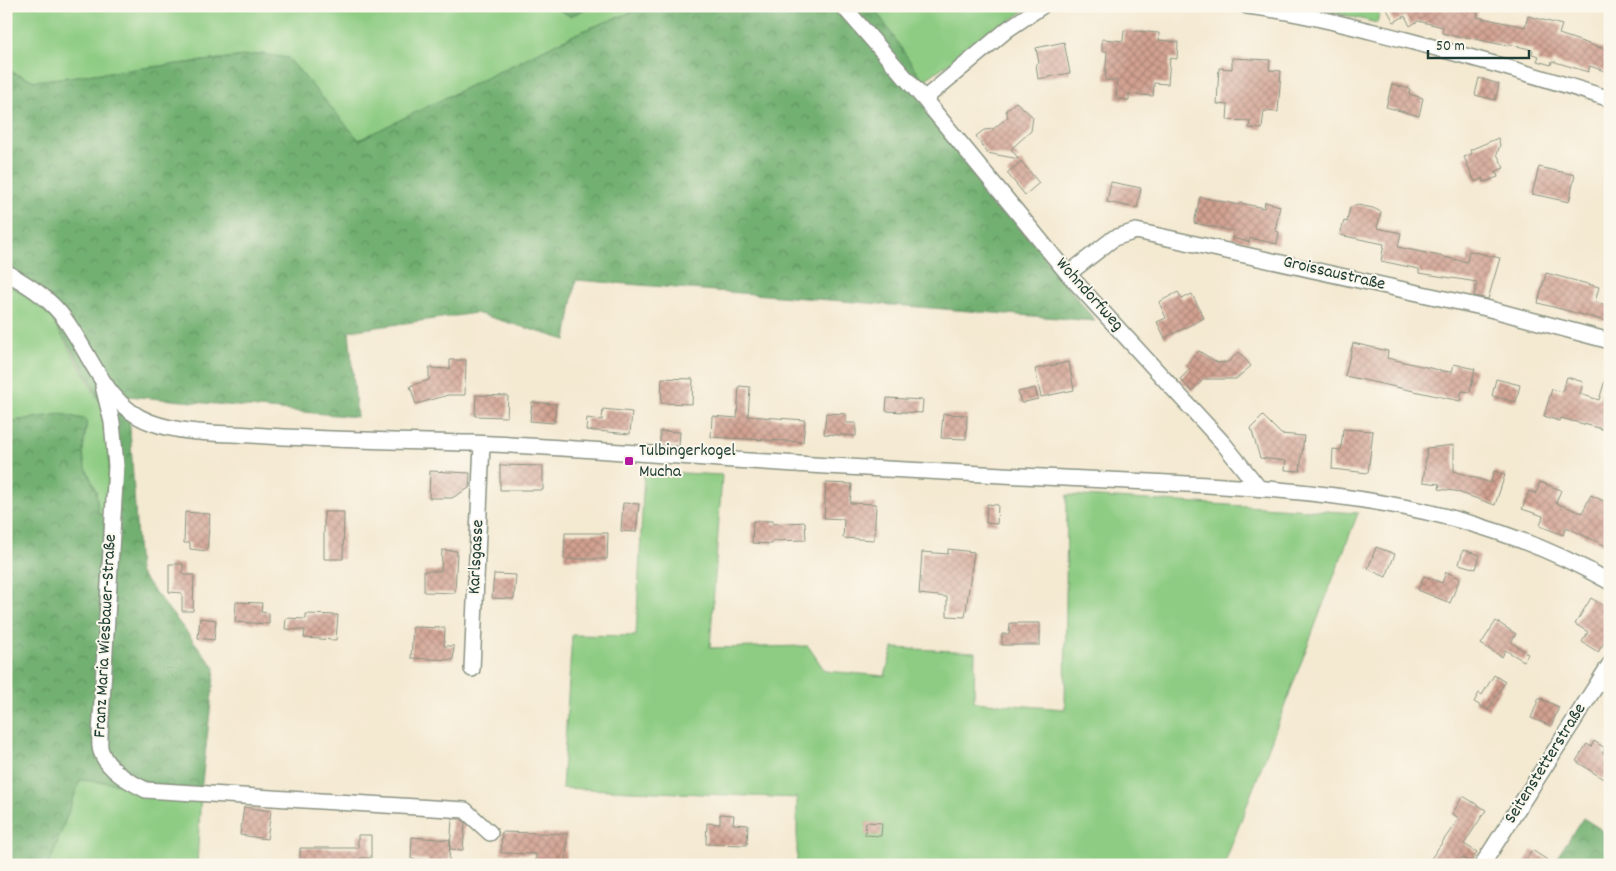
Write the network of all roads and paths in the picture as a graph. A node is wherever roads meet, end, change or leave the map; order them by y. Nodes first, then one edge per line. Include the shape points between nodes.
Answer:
1 (843, 6) edge
2 (1042, 6) edge
3 (1247, 6) edge
4 (924, 99) junction
5 (1610, 99) edge
6 (6, 272) edge
7 (1068, 274) junction
8 (1610, 342) edge
9 (101, 378) junction
10 (482, 444) junction
11 (1258, 487) junction
12 (1610, 582) edge
13 (1610, 664) edge
14 (472, 669) dead end
15 (490, 833) dead end
16 (1482, 865) edge

1 - 4 street, Wohndorfweg
2 - 4 street via 1008,29
3 - 5 street via 1287,11 1382,34 1530,72
4 - 7 street, Wohndorfweg
6 - 9 street via 57,309
7 - 8 street, Groissaustraße via 1114,238 1136,231 1486,308
7 - 11 street, Wohndorfweg via 1223,443
9 - 10 street via 123,406 135,415 170,428 276,437
9 - 15 street, Franz Maria Wiesbauer-Straße via 112,422 116,466 100,735 101,752 112,767 129,782 146,790 465,810
10 - 11 street via 839,467
10 - 14 street, Karlsgasse
11 - 12 street via 1353,497 1425,511 1500,531 1560,555
13 - 16 street, Seitenstetterstraße

